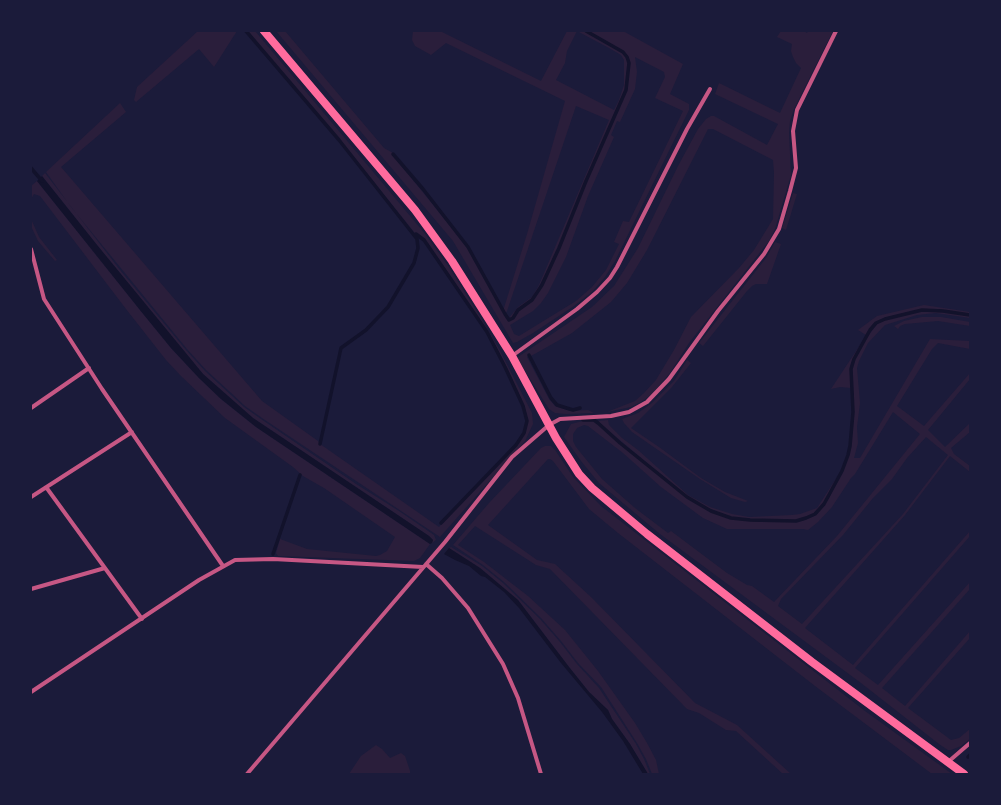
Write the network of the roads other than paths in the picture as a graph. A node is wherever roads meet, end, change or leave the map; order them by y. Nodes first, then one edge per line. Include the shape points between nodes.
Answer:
1 (264, 31) edge
2 (836, 31) edge
3 (710, 89) dead end
4 (31, 249) edge
5 (512, 356) junction
6 (89, 368) junction
7 (31, 408) edge
8 (549, 425) junction
9 (132, 432) junction
10 (46, 487) junction
11 (31, 497) edge
12 (223, 566) junction
13 (425, 566) junction
14 (105, 568) junction
15 (31, 589) edge
16 (142, 619) junction
17 (31, 692) edge
18 (970, 743) edge
19 (948, 762) junction
20 (247, 774) edge
21 (541, 774) edge
22 (964, 774) edge

1 - 5 main road via 415,210 452,261
2 - 8 street via 797,110 793,131 796,168 779,229 764,254 718,311 669,379 647,402 629,412 611,416 560,419
3 - 5 street via 610,278 577,309
4 - 6 street via 44,299
5 - 8 main road
6 - 7 street
6 - 9 street
8 - 13 street via 512,457
8 - 19 main road via 579,474 617,510 812,662
9 - 10 street
9 - 12 street
10 - 11 street
10 - 14 street
12 - 13 street via 235,560 273,559
12 - 16 street
13 - 20 street
13 - 21 street via 442,578 468,608 502,664 518,698
14 - 15 street
14 - 16 street
16 - 17 street
18 - 19 street
19 - 22 main road

